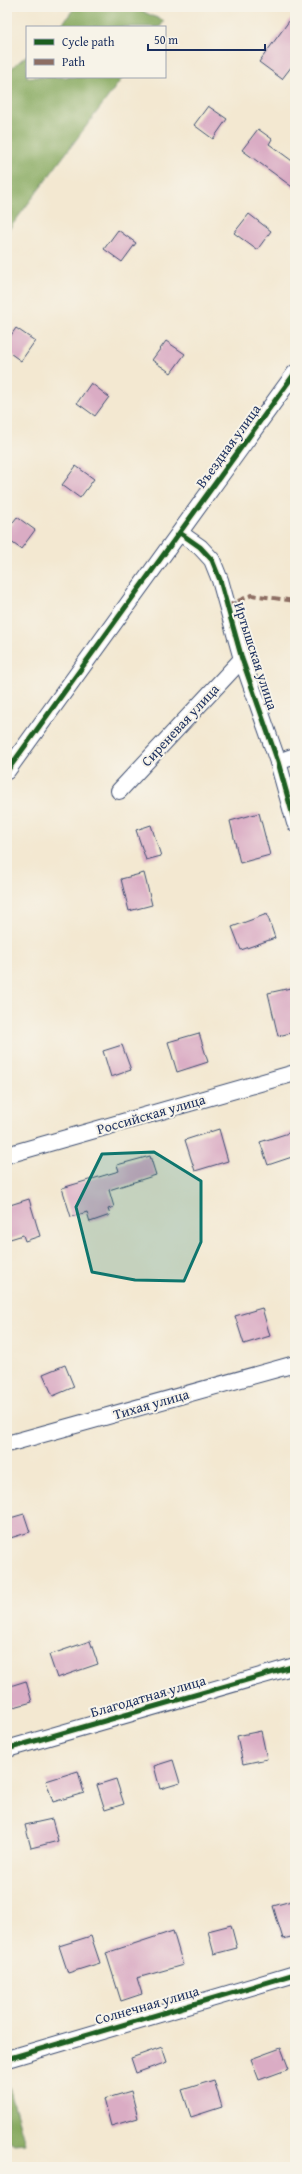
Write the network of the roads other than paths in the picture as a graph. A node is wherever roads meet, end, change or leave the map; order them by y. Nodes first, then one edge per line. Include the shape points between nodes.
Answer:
1 (295, 373) edge
2 (180, 533) junction
3 (242, 659) junction
4 (295, 756) edge
5 (278, 762) junction
6 (7, 771) edge
7 (119, 791) dead end
8 (295, 823) edge
9 (295, 1073) edge
10 (7, 1155) edge
11 (295, 1364) edge
12 (7, 1444) edge
13 (295, 1666) edge
14 (7, 1749) edge
15 (295, 1974) edge
16 (7, 2059) edge

1 - 2 street, Въездная улица
2 - 3 street, Иртышская улица via 200,547 212,560
2 - 6 street, Въездная улица
3 - 5 street, Иртышская улица
3 - 7 street, Сиреневая улица
4 - 5 street
5 - 8 street, Иртышская улица
9 - 10 street, Российская улица
11 - 12 street, Тихая улица
13 - 14 street, Благодатная улица
15 - 16 street, Солнечная улица

